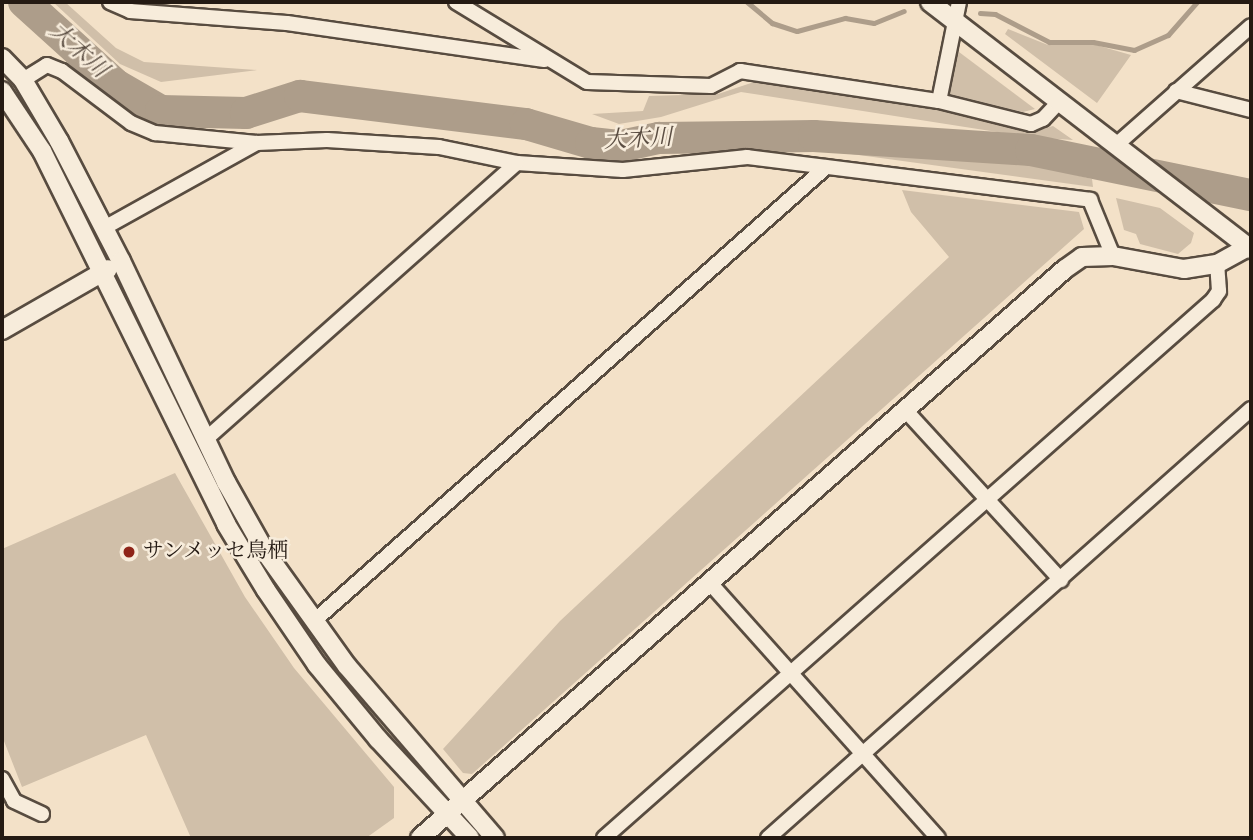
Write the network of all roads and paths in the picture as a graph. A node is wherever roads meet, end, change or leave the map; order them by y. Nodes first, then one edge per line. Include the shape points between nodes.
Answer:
1 (110, 2) edge
2 (456, 2) edge
3 (930, 2) edge
4 (959, 2) edge
5 (954, 20) junction
6 (1251, 26) edge
7 (2, 58) edge
8 (549, 60) junction
9 (23, 80) junction
10 (1176, 90) junction
11 (2, 91) edge
12 (939, 101) junction
13 (1059, 102) junction
14 (1251, 110) edge
15 (257, 143) junction
16 (1115, 146) junction
17 (517, 163) junction
18 (827, 167) junction
19 (104, 228) junction
20 (1250, 248) edge
21 (1113, 256) junction
22 (121, 261) junction
23 (1217, 264) junction
24 (100, 274) junction
25 (2, 330) edge
26 (1251, 409) edge
27 (907, 412) junction
28 (207, 438) junction
29 (987, 499) junction
30 (1061, 580) junction
31 (710, 583) junction
32 (314, 621) junction
33 (790, 673) junction
34 (864, 754) junction
35 (2, 779) edge
36 (456, 808) junction
37 (42, 814) dead end
38 (935, 837) edge
39 (420, 838) edge
40 (470, 838) edge
41 (495, 838) edge
42 (604, 838) edge
43 (768, 838) edge

1 - 8 street via 130,12 287,23
2 - 8 street
3 - 5 street
4 - 5 street
5 - 12 street
5 - 13 street
6 - 10 street
7 - 9 street
8 - 12 street via 587,82 611,86 711,86 740,71
9 - 15 street via 47,65 62,71 131,123 155,133
9 - 19 street
10 - 14 street
10 - 16 street
11 - 24 street via 42,151
12 - 13 street via 1031,124
13 - 16 street
15 - 17 street via 327,140 439,147
15 - 19 street
16 - 20 street
17 - 18 street via 623,170 747,157
17 - 28 street
18 - 21 street via 1090,200
18 - 32 street
19 - 22 street
20 - 23 street
21 - 23 street via 1184,269
21 - 27 street via 1082,257 1065,269
22 - 24 street
22 - 28 street
23 - 29 street via 1219,291 1213,300
24 - 25 street
24 - 36 street via 226,524 266,590 326,676
26 - 30 street
27 - 29 street
27 - 31 street
28 - 32 street via 266,553
29 - 30 street
29 - 33 street
30 - 34 street
31 - 33 street
31 - 36 street
32 - 36 street
33 - 34 street
33 - 42 street
34 - 38 street
34 - 43 street
35 - 37 street via 14,802
36 - 39 street
36 - 40 street
36 - 41 street

